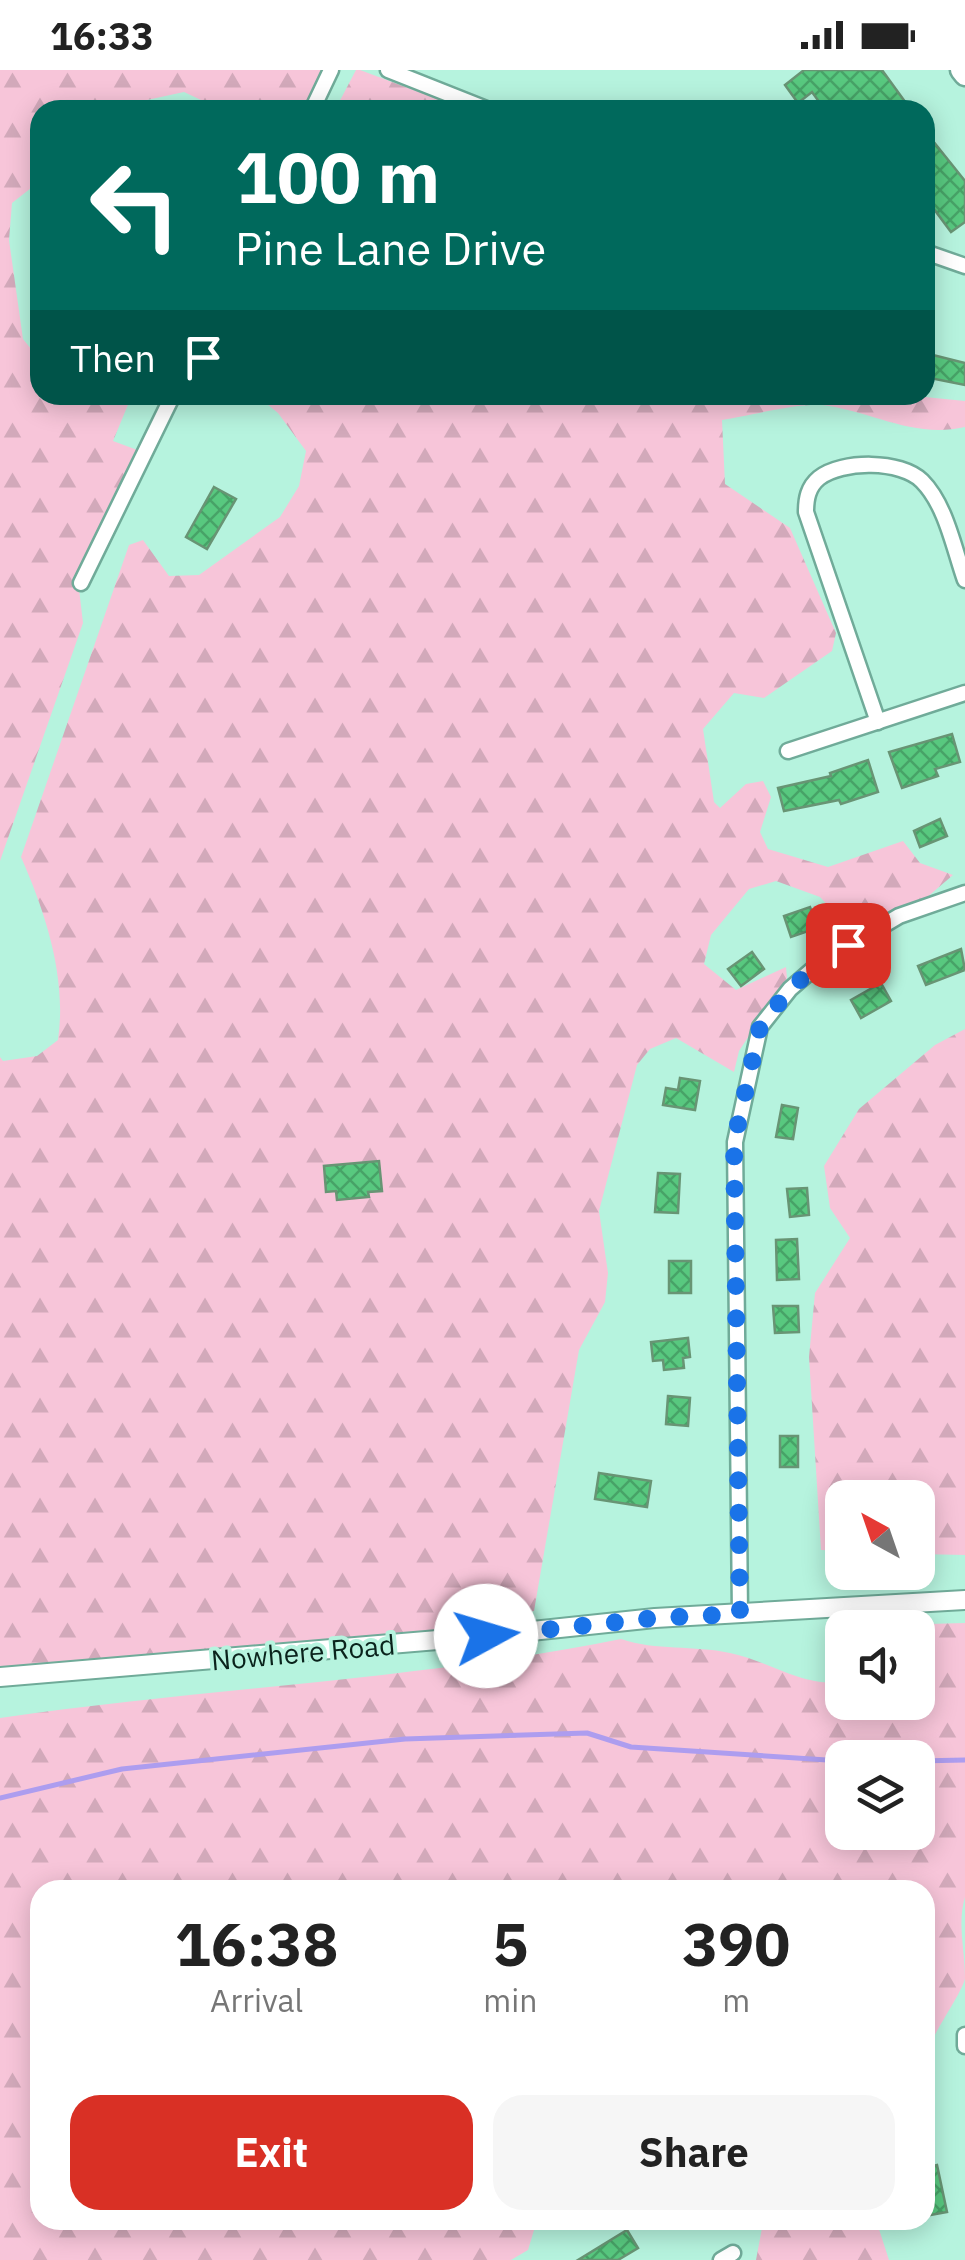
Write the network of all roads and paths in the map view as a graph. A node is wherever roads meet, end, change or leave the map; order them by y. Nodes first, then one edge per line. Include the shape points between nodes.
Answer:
1 (331, 70) edge
2 (388, 70) edge
3 (317, 100) edge
4 (464, 100) edge
5 (935, 256) edge
6 (965, 266) edge
7 (168, 405) edge
8 (965, 580) edge
9 (81, 582) dead end
10 (965, 693) edge
11 (878, 722) junction
12 (788, 751) dead end
13 (965, 894) edge
14 (965, 1600) edge
15 (740, 1614) junction
16 (0, 1678) edge
17 (965, 2035) edge
18 (965, 2046) edge

1 - 3 street
2 - 4 street
5 - 6 street
7 - 9 street
8 - 11 street via 935,496 902,468 835,470 817,479 806,496
10 - 11 street
11 - 12 street
13 - 15 street via 898,916 820,963 760,1027 734,1142
14 - 15 street, Nowhere Road
15 - 16 street, Nowhere Road
17 - 18 street

